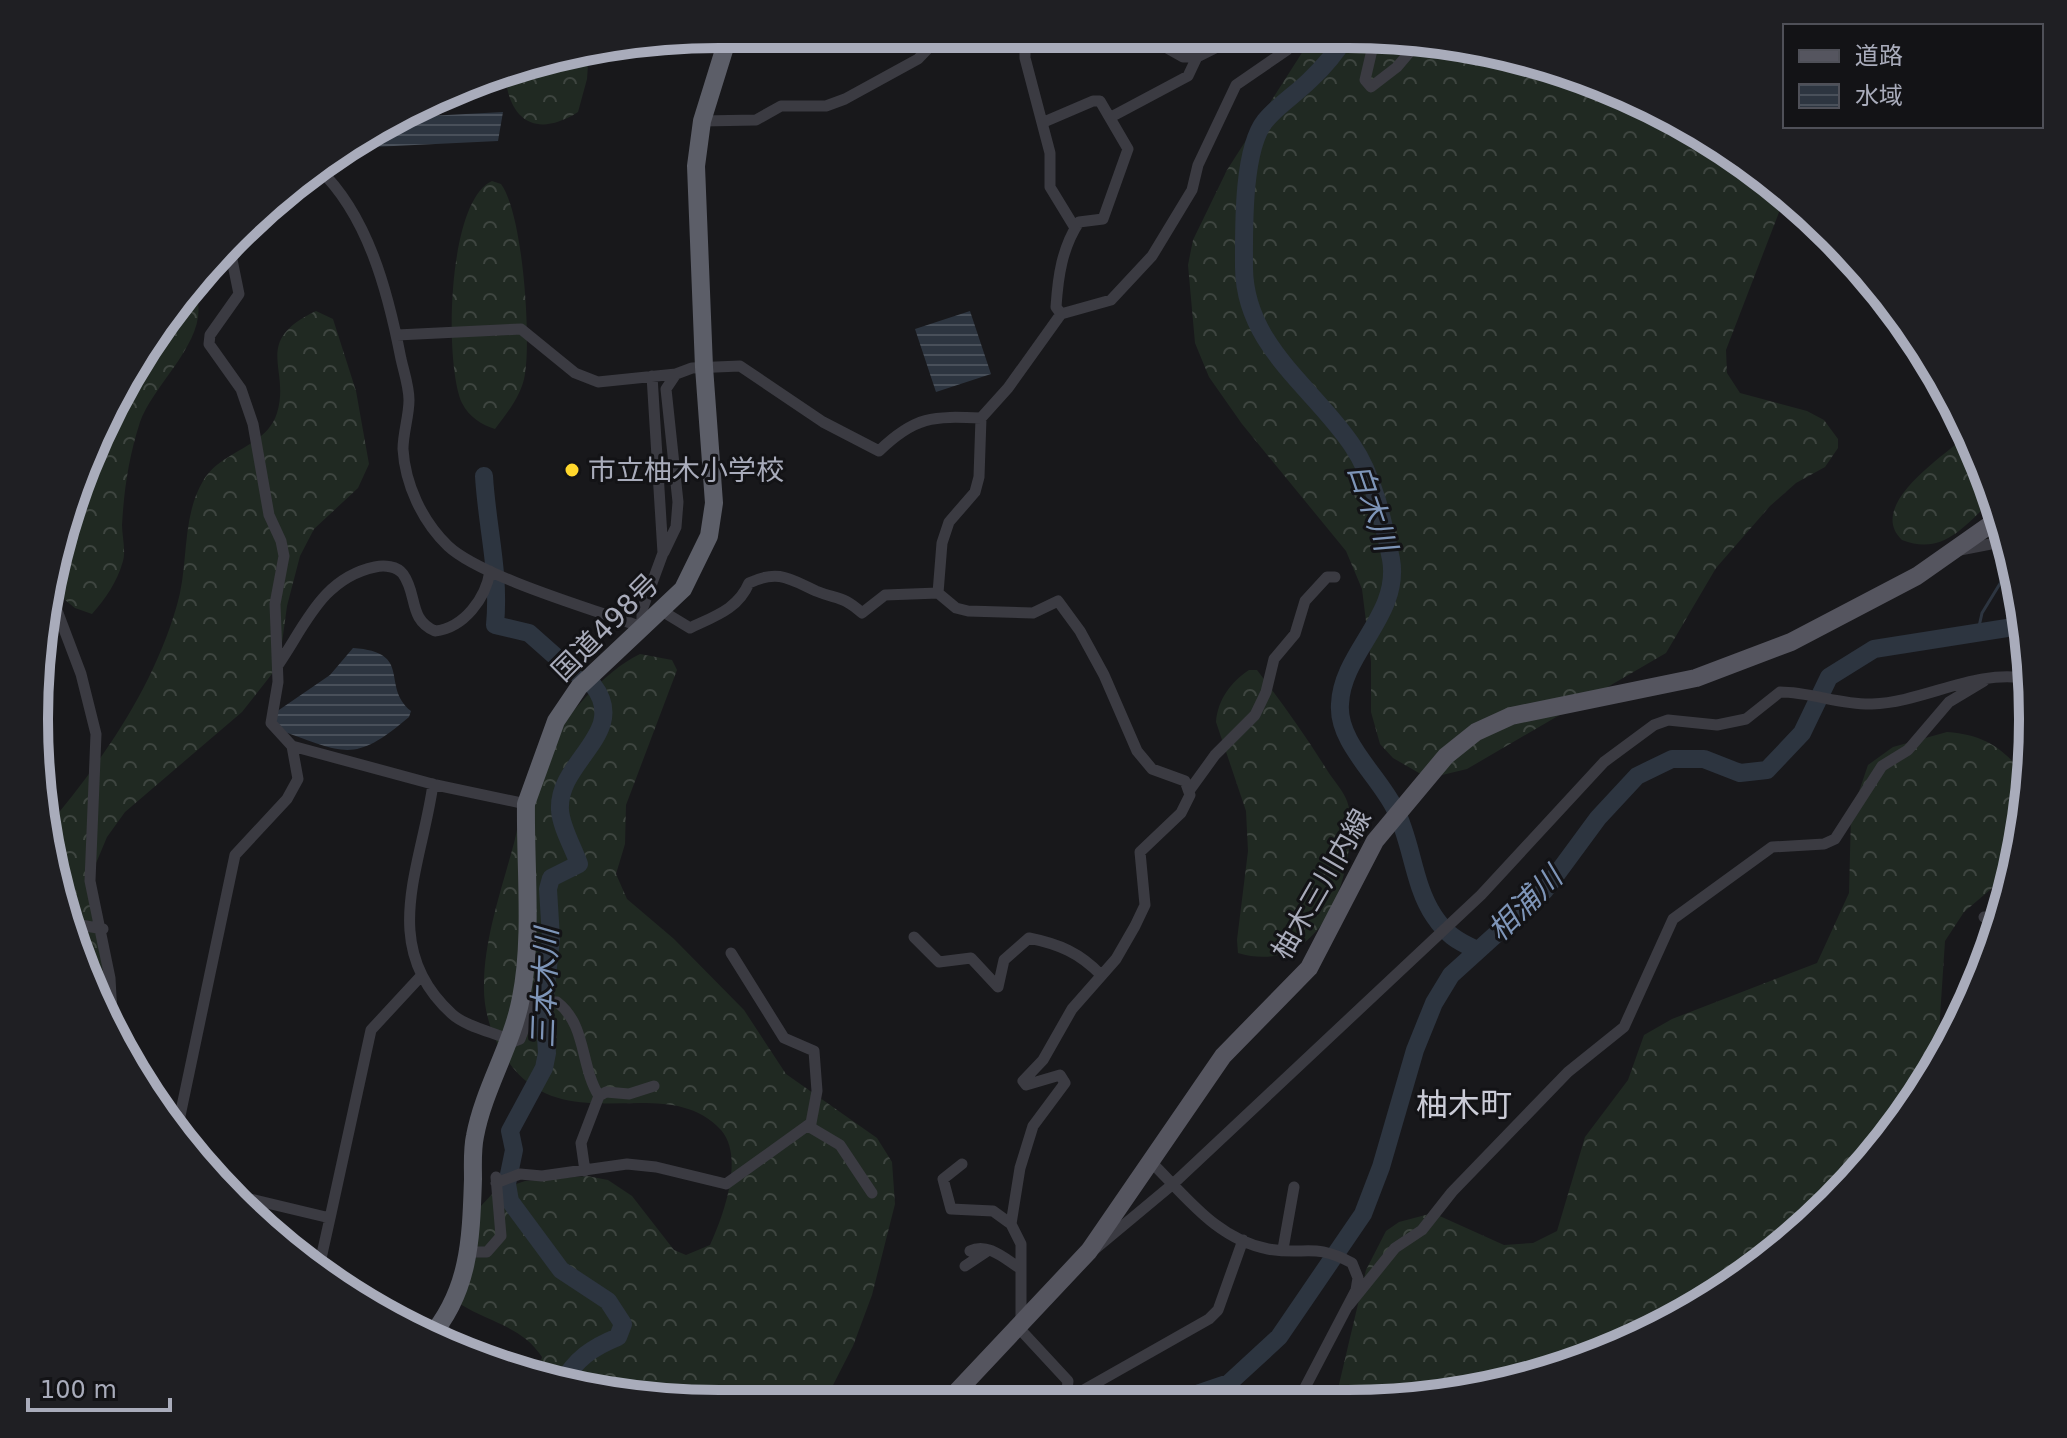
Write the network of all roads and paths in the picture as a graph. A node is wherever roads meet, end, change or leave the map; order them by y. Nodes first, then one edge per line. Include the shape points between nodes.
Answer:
1 (723, 48) edge
2 (929, 48) edge
3 (1025, 48) edge
4 (1167, 48) edge
5 (1215, 48) edge
6 (1288, 48) edge
7 (1372, 49) edge
8 (1410, 51) edge
9 (1197, 57) junction
10 (1111, 117) junction
11 (702, 121) junction
12 (1044, 122) junction
13 (326, 176) edge
14 (1075, 228) junction
15 (232, 259) edge
16 (1061, 314) junction
17 (397, 335) junction
18 (704, 367) junction
19 (676, 374) junction
20 (652, 376) junction
21 (981, 418) junction
22 (1990, 525) edge
23 (1995, 543) edge
24 (1952, 551) junction
25 (663, 553) junction
26 (490, 571) junction
27 (1335, 577) dead end
28 (938, 593) junction
29 (57, 611) edge
30 (662, 611) junction
31 (642, 627) junction
32 (277, 666) junction
33 (2018, 678) edge
34 (1984, 681) junction
35 (292, 746) junction
36 (433, 784) junction
37 (1189, 791) junction
38 (526, 804) junction
39 (1984, 917) dead end
40 (1988, 918) edge
41 (81, 925) edge
42 (103, 929) junction
43 (914, 937) dead end
44 (731, 953) dead end
45 (1101, 975) junction
46 (421, 976) junction
47 (114, 1010) edge
48 (507, 1042) junction
49 (654, 1086) dead end
50 (599, 1096) junction
51 (179, 1116) edge
52 (808, 1126) junction
53 (1150, 1161) junction
54 (962, 1164) dead end
55 (585, 1171) junction
56 (1173, 1184) junction
57 (1294, 1187) dead end
58 (872, 1193) dead end
59 (252, 1199) edge
60 (330, 1218) junction
61 (1011, 1224) junction
62 (1243, 1240) junction
63 (1283, 1249) junction
64 (989, 1250) junction
65 (970, 1251) dead end
66 (1089, 1251) junction
67 (469, 1252) junction
68 (321, 1258) edge
69 (965, 1266) dead end
70 (1021, 1269) junction
71 (1349, 1305) junction
72 (1019, 1324) junction
73 (438, 1328) edge
74 (958, 1390) edge
75 (1067, 1390) edge
76 (1084, 1390) edge
77 (1304, 1390) edge

1 - 11 highway, 国道498号
2 - 11 street via 918,59 826,106 781,106 756,120
3 - 12 street
4 - 9 street via 1183,57
5 - 9 street
6 - 16 street via 1236,85 1198,165 1192,190 1145,264 1111,300
7 - 8 street via 1365,80 1371,87
9 - 10 street via 1188,76
10 - 12 street via 1105,105 1093,101
10 - 14 street via 1128,149 1123,166 1103,219 1079,222
11 - 18 highway, 国道498号 via 696,166
12 - 14 street via 1050,187
13 - 17 street via 362,228
14 - 16 street via 1058,275 1056,307
15 - 32 street via 239,294 209,344 241,389 253,424 269,515 281,541
16 - 21 street
17 - 20 street via 521,329 575,373 598,382
17 - 26 street via 409,399 403,447 422,514 449,546
18 - 19 street
18 - 21 street via 740,366 823,422 879,451 894,436 931,416
18 - 30 highway, 国道498号 via 714,503 709,536 683,589
19 - 20 street
19 - 25 street via 666,389 678,502 676,527
20 - 25 street
21 - 28 street via 979,477 975,492 949,522
22 - 24 main road, 柚木三川内線
23 - 24 street
24 - 53 main road, 柚木三川内線 via 1868,603 1729,668 1511,716 1476,732 1446,756 1375,841 1309,968 1223,1056
25 - 31 street via 642,610
26 - 31 street
26 - 32 street via 487,589 472,610 447,630 435,631 417,619 405,576 398,570 383,566 346,578 317,602
27 - 37 street via 1317,585 1305,601 1295,634 1274,659 1255,715
28 - 30 street via 885,595 862,613 844,596 829,596 784,574 749,583 734,607 690,628
28 - 37 street via 968,611 1033,613 1058,601 1104,675 1137,751 1152,769 1185,781
29 - 42 street via 96,734 90,881
30 - 31 highway, 国道498号
31 - 38 highway, 国道498号 via 579,687 556,721
32 - 35 street via 271,723
33 - 34 street
34 - 56 street via 1969,680 1925,697 1870,704 1780,692 1746,719 1717,725 1668,720 1654,725 1604,762 1481,895
34 - 71 street via 1949,702 1908,750 1882,766 1835,839 1772,847 1673,919 1624,1027 1568,1072 1422,1230 1395,1248
35 - 36 street
35 - 51 street via 298,779 287,799 235,855
36 - 38 street
36 - 46 street via 407,914
37 - 45 street via 1181,813 1140,852 1145,905 1116,959
38 - 48 highway, 国道498号 via 525,966
39 - 40 street
41 - 42 street
42 - 47 street
43 - 45 street via 939,962 971,958 998,987 1004,960 1029,938 1083,957
44 - 52 street via 784,1038 814,1051 817,1091
45 - 61 street via 1023,1081 1034,1086 1060,1075 1065,1083 1033,1126 1024,1148
46 - 48 street via 454,1016
46 - 60 street via 371,1030
48 - 50 street via 520,1039 534,1002 557,1002 575,1021
48 - 67 highway, 国道498号 via 474,1140
49 - 50 street
50 - 55 street via 581,1143
52 - 55 street via 726,1184 641,1165
52 - 58 street via 840,1145
53 - 56 street
53 - 66 main road, 柚木三川内線
54 - 61 street via 943,1179 951,1209 993,1211
55 - 67 street via 520,1174 496,1181 501,1236 487,1252
56 - 62 street via 1224,1234
56 - 66 street via 1101,1247
57 - 63 street
59 - 60 street
60 - 68 street
61 - 70 street via 1021,1244
62 - 63 street
62 - 76 street via 1218,1310 1209,1319
63 - 71 street via 1327,1250 1352,1263 1358,1278
64 - 65 street
64 - 69 street
64 - 70 street
66 - 72 main road, 柚木三川内線
67 - 73 highway, 国道498号 via 457,1297
70 - 72 street
71 - 77 street
72 - 74 main road, 柚木三川内線
72 - 75 street via 1068,1381

